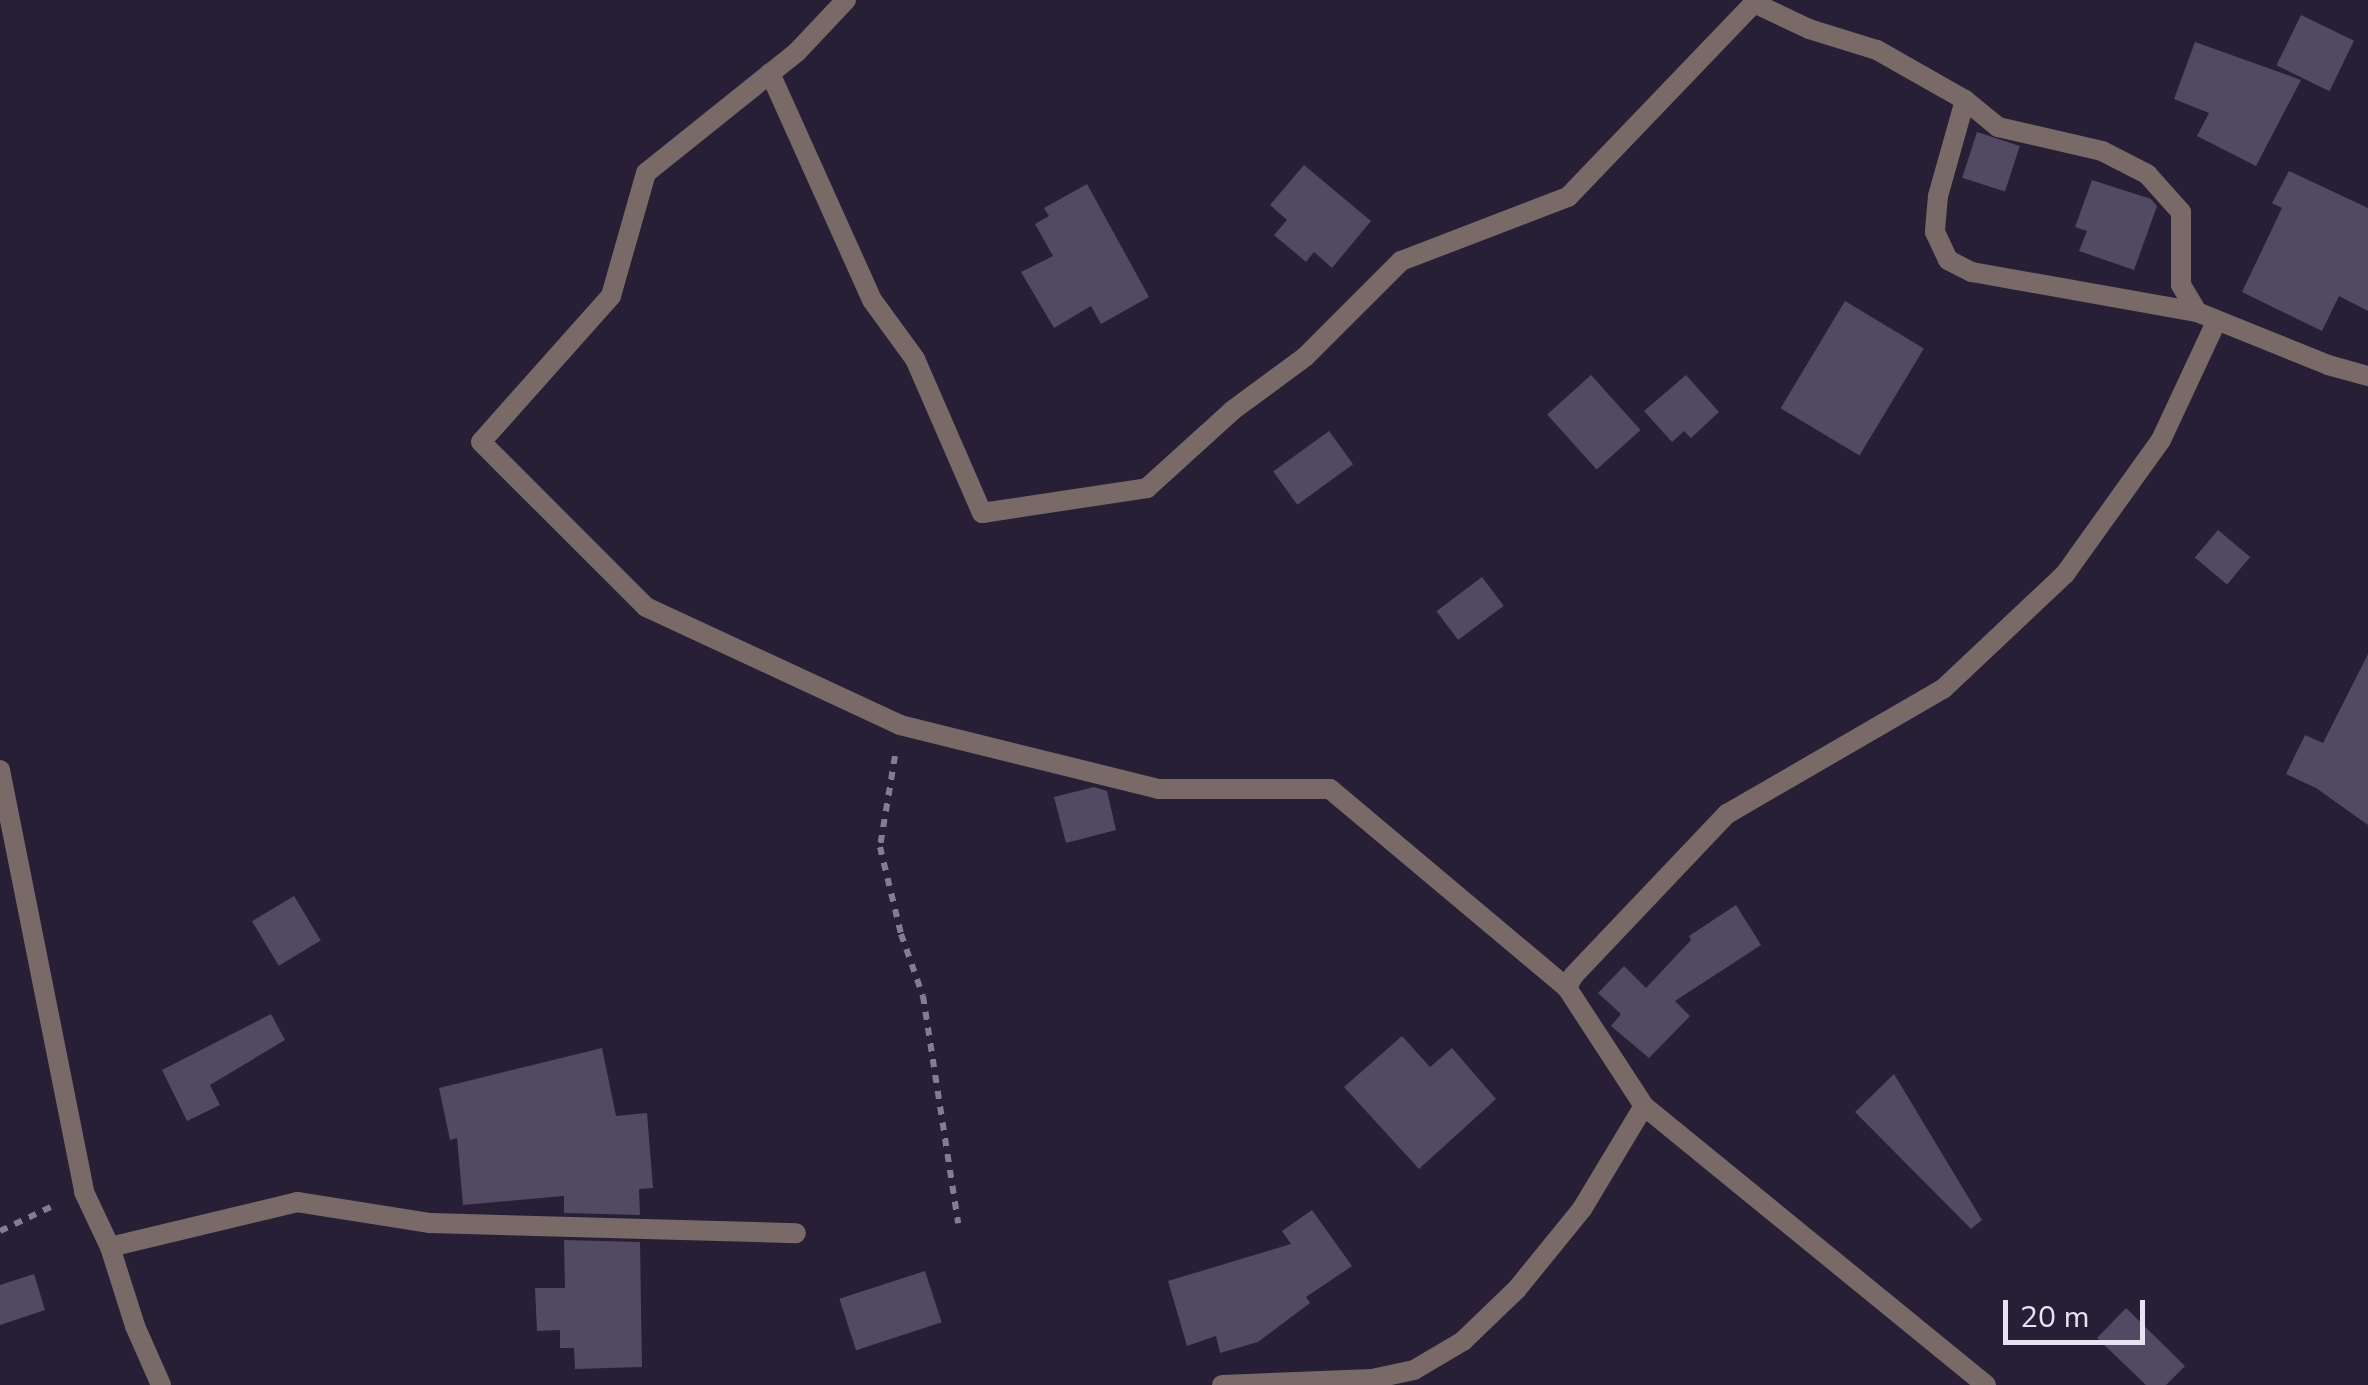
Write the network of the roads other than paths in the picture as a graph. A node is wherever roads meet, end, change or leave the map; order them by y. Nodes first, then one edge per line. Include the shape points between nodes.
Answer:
1 (846, 0) edge
2 (770, 73) junction
3 (1964, 100) junction
4 (2207, 317) junction
5 (2368, 376) edge
6 (0, 770) edge
7 (1568, 988) junction
8 (1644, 1106) junction
9 (796, 1233) dead end
10 (110, 1247) junction
11 (161, 1385) edge
12 (1222, 1385) edge
13 (1986, 1385) edge

1 - 2 street
2 - 3 street via 872,300 916,358 982,513 1148,488 1233,410 1305,358 1402,261 1568,196 1754,3 1877,50
2 - 7 street via 646,172 611,296 481,442 646,606 900,725 1158,789 1330,789
3 - 4 street via 1998,126 2102,151 2147,174 2182,212 2181,286
3 - 4 street via 1938,196 1935,232 1948,260 1972,272
4 - 5 street
4 - 7 street via 2161,440 2066,574 1943,689 1728,814
6 - 10 street via 84,1192
7 - 8 street
8 - 12 street via 1582,1209 1517,1290 1463,1342 1414,1370 1372,1380
8 - 13 street
9 - 10 street via 430,1223 297,1202
10 - 11 street

